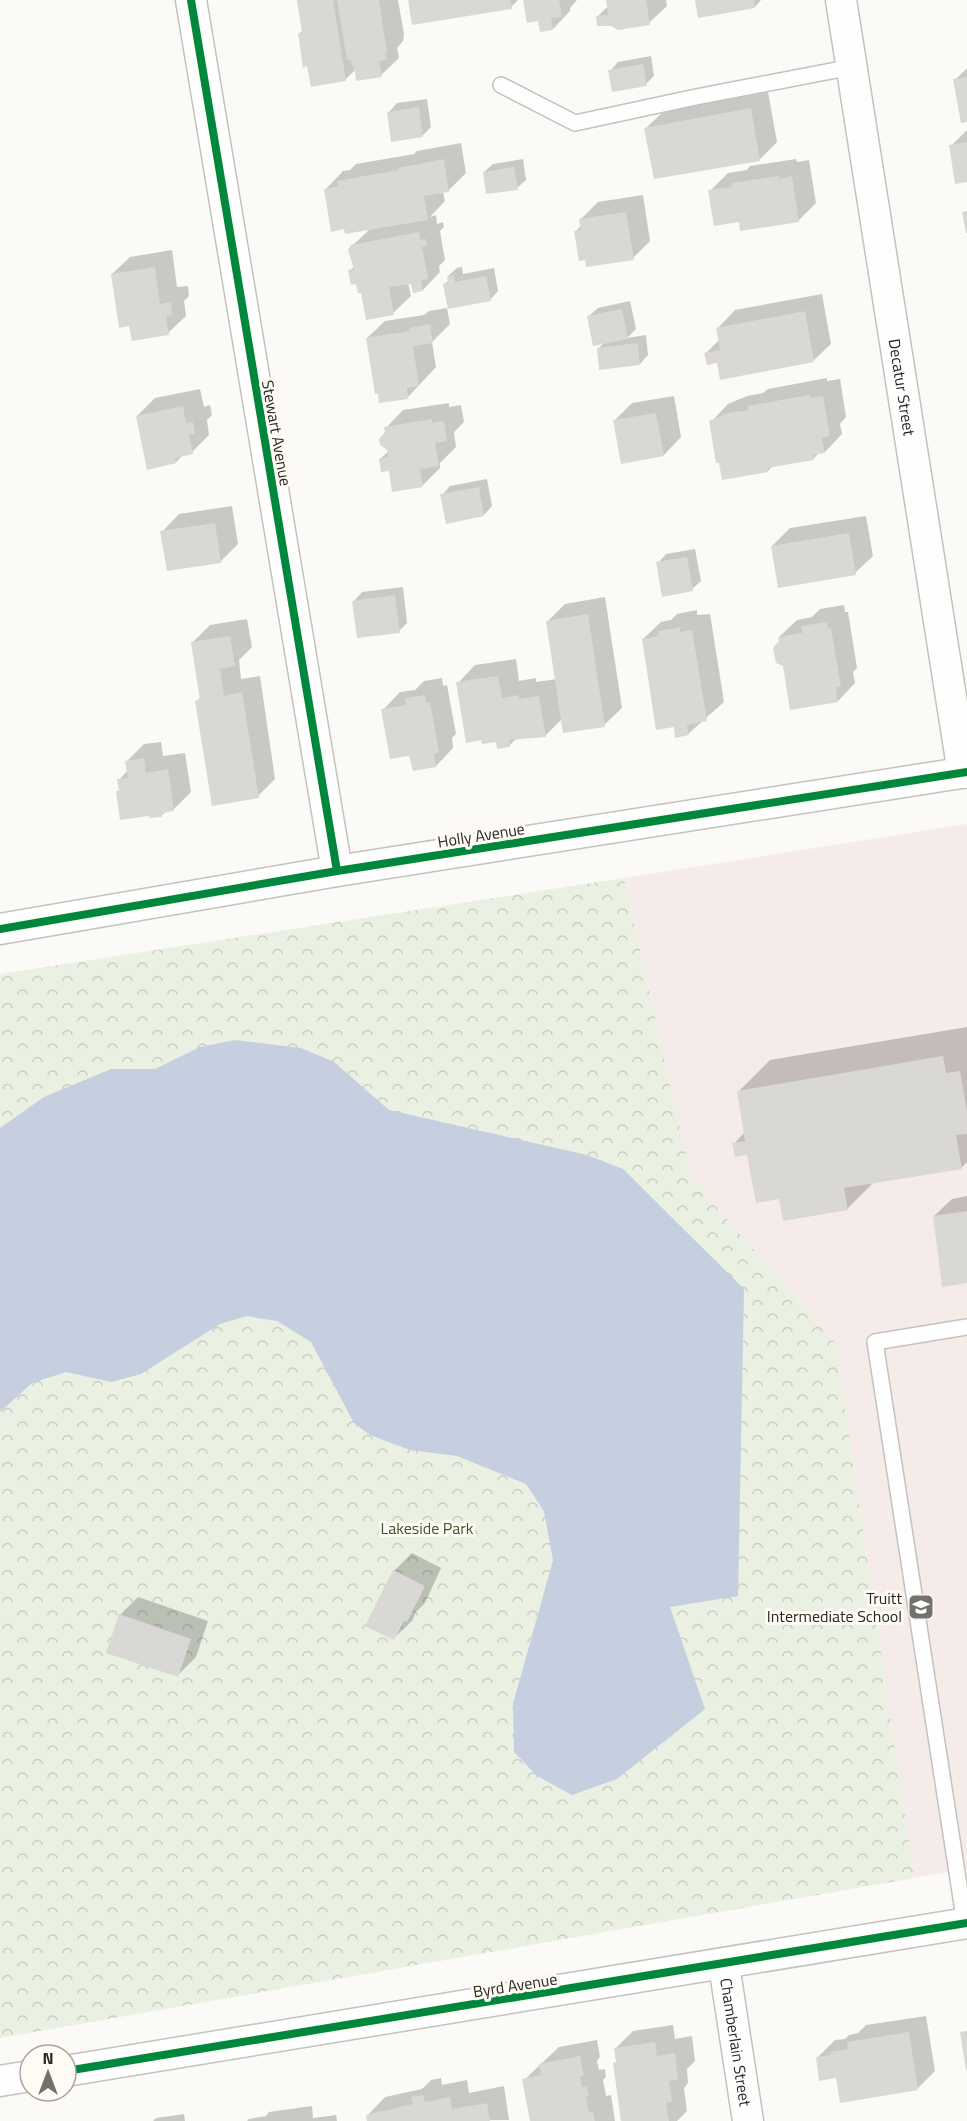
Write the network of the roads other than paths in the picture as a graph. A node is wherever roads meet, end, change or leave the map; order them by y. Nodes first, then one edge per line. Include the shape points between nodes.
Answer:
1 (191, 0) edge
2 (841, 0) edge
3 (852, 67) junction
4 (501, 85) dead end
5 (965, 772) edge
6 (337, 871) junction
7 (0, 929) edge
8 (967, 1327) edge
9 (966, 1924) edge
10 (723, 1965) junction
11 (78, 2069) edge
12 (18, 2078) edge
13 (0, 2081) edge
14 (748, 2121) edge

1 - 6 street, Stewart Avenue
2 - 3 street, Decatur Street
3 - 4 lane via 575,123
3 - 5 street, Decatur Street
5 - 6 street, Holly Avenue
6 - 7 street, Holly Avenue
8 - 9 lane via 875,1342
9 - 10 street, Byrd Avenue
10 - 11 street, Byrd Avenue
10 - 14 street, Chamberlain Street
12 - 13 street

